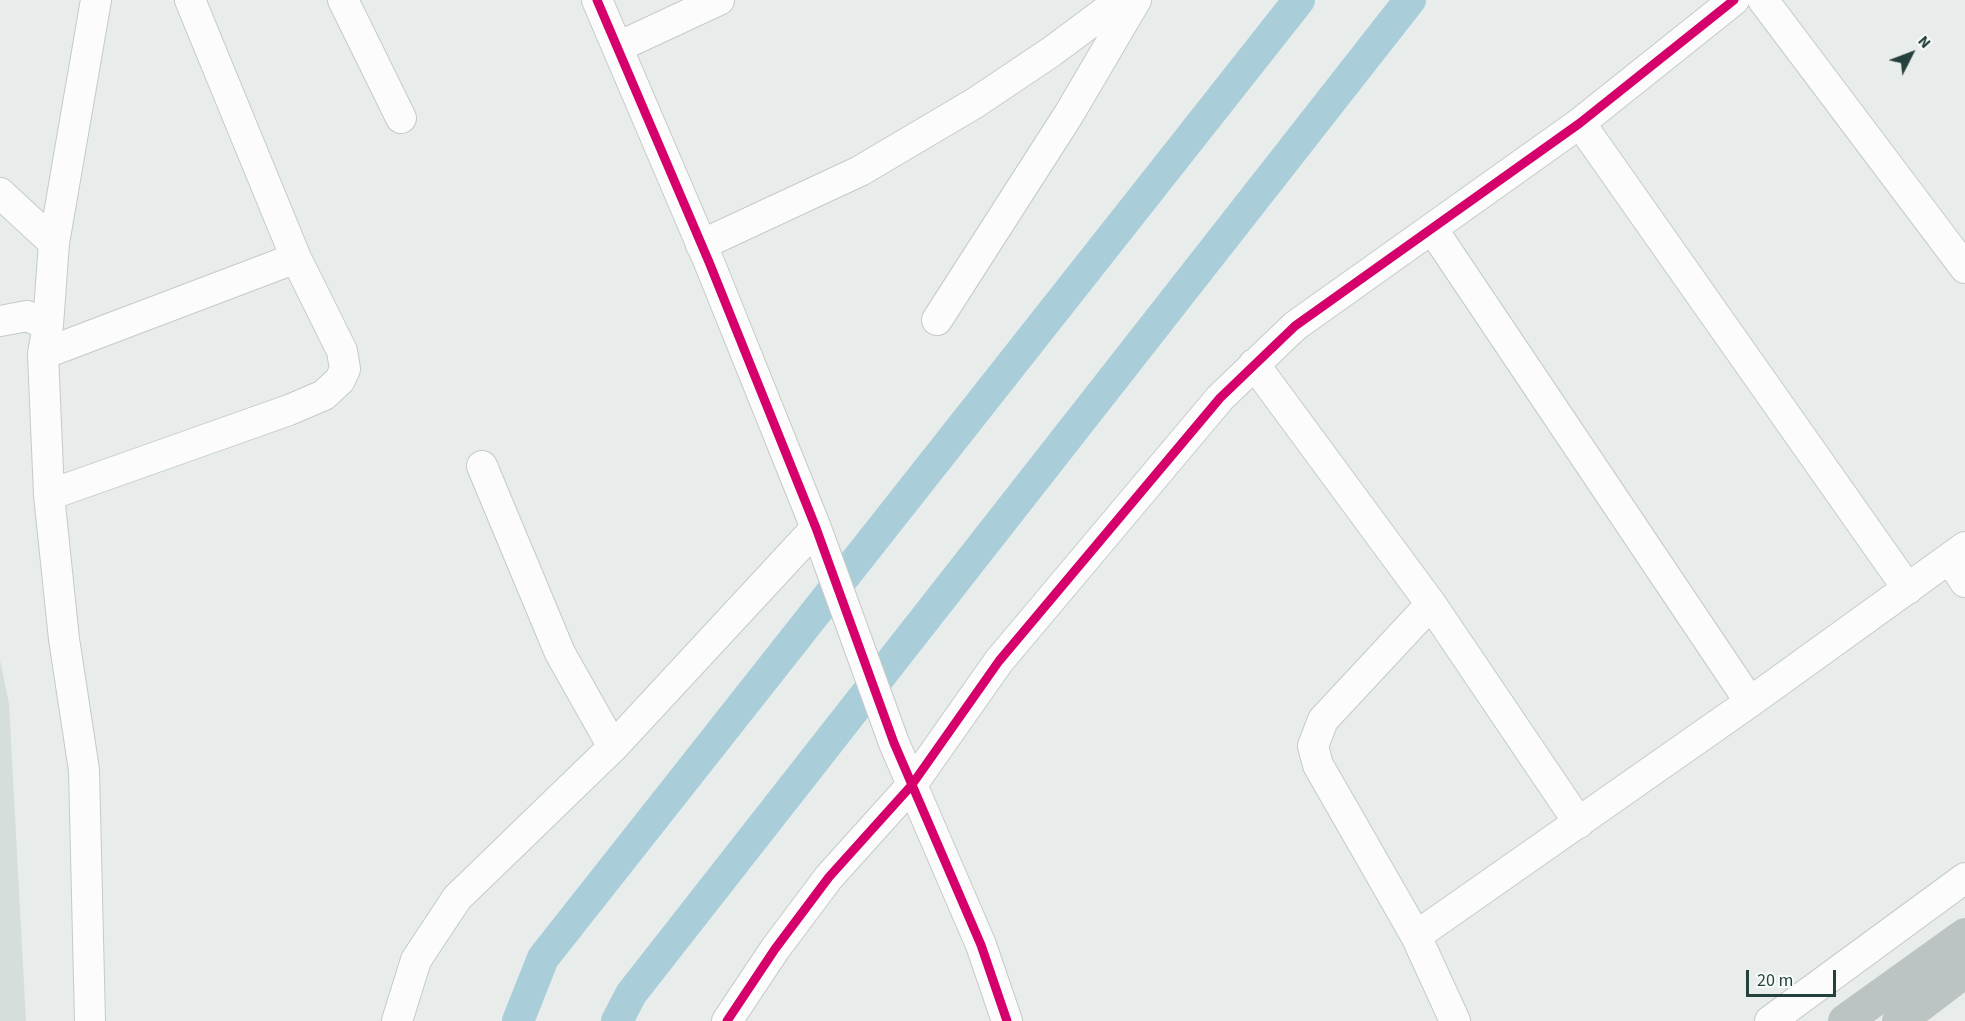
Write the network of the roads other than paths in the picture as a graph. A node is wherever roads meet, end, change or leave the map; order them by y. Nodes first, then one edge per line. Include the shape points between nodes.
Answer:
1 (96, 0) edge
2 (190, 0) edge
3 (343, 0) edge
4 (597, 0) edge
5 (719, 0) edge
6 (1121, 0) edge
7 (1136, 0) edge
8 (1734, 0) edge
9 (1763, 0) edge
10 (618, 47) junction
11 (401, 118) dead end
12 (1580, 123) junction
13 (0, 193) edge
14 (1432, 230) junction
15 (54, 243) junction
16 (701, 245) junction
17 (296, 258) junction
18 (1965, 268) edge
19 (937, 320) dead end
20 (0, 321) edge
21 (48, 324) junction
22 (43, 354) junction
23 (1254, 364) junction
24 (482, 466) dead end
25 (49, 495) junction
26 (816, 528) junction
27 (1960, 563) edge
28 (1908, 589) junction
29 (1431, 604) junction
30 (1750, 702) junction
31 (613, 747) junction
32 (911, 786) junction
33 (1579, 823) junction
34 (1965, 878) edge
35 (1965, 935) edge
36 (1416, 936) junction
37 (1965, 971) edge
38 (90, 1021) edge
39 (397, 1021) edge
40 (727, 1021) edge
41 (1007, 1021) edge
42 (1455, 1021) edge
43 (1770, 1021) edge
44 (1845, 1021) edge
45 (1899, 1021) edge

1 - 15 street
2 - 17 street
3 - 11 street
4 - 10 street
5 - 10 street
6 - 16 street via 975,103 860,171
7 - 19 street via 1069,114
8 - 12 street
9 - 18 street
10 - 16 street
12 - 14 street
12 - 28 street
13 - 15 street
14 - 23 street via 1295,326
14 - 30 street
15 - 21 street
16 - 26 street
17 - 22 street
17 - 25 street via 342,351 345,369 340,380 324,395 289,411
20 - 21 street via 27,315
21 - 22 street
22 - 25 street
23 - 29 street
23 - 32 street via 1205,416 999,661
24 - 31 street via 560,653
25 - 38 street via 64,639 84,770
26 - 31 street
26 - 32 street
27 - 28 street
28 - 30 street
29 - 33 street
29 - 36 street via 1323,720 1313,746 1318,765
30 - 33 street
31 - 39 street via 456,898 416,960
32 - 40 street via 829,877
32 - 41 street via 981,945
33 - 36 street
34 - 43 street
35 - 44 highway
36 - 42 street
37 - 45 highway

